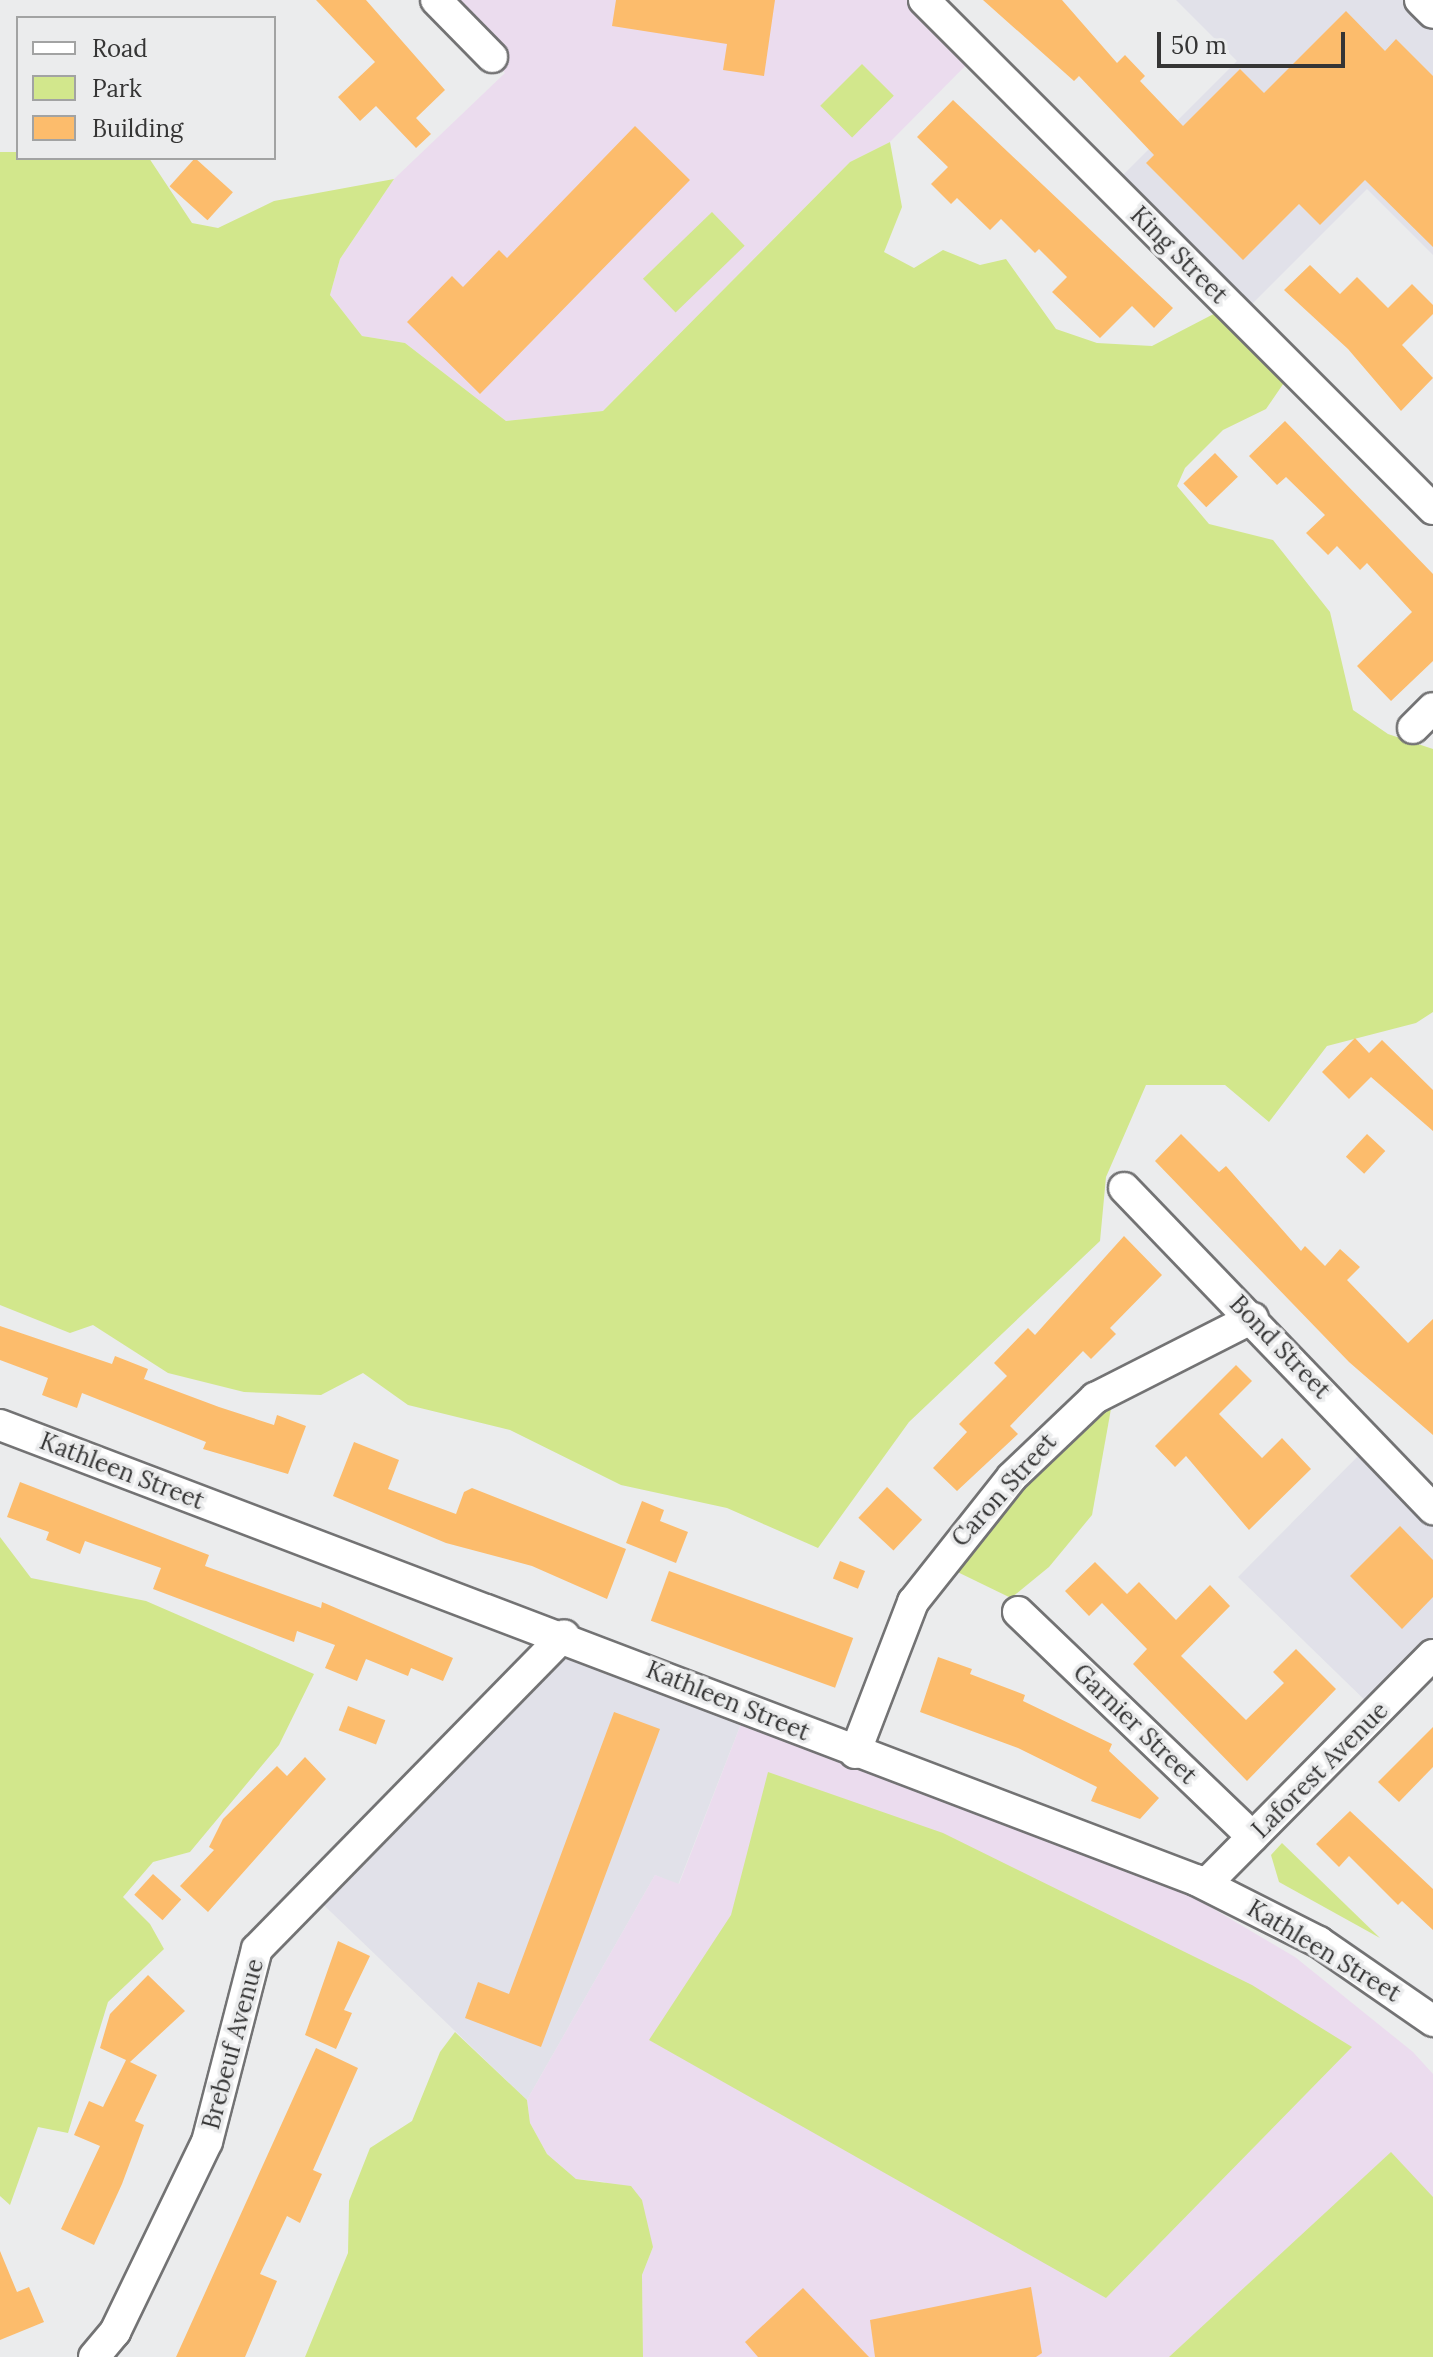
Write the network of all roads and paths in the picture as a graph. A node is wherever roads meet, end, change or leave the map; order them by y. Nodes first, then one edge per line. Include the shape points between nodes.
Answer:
1 (436, 0) edge
2 (924, 0) edge
3 (1420, 0) edge
4 (1433, 13) edge
5 (492, 57) dead end
6 (1433, 509) edge
7 (1124, 1188) dead end
8 (1253, 1318) junction
9 (0, 1425) edge
10 (1433, 1509) edge
11 (1018, 1612) dead end
12 (564, 1635) junction
13 (1433, 1655) edge
14 (855, 1753) junction
15 (1253, 1837) junction
16 (1206, 1884) junction
17 (1433, 2021) edge
18 (94, 2357) edge

1 - 5 street
2 - 6 street, King Street
3 - 4 street
7 - 8 street, Bond Street
8 - 10 street, Bond Street
8 - 14 street, Caron Street via 1095,1398 1012,1477 913,1602
9 - 12 street, Kathleen Street
11 - 15 street, Garnier Street
12 - 14 street, Kathleen Street
12 - 18 street, Brebeuf Avenue via 257,1949 207,2142 122,2319
13 - 15 street, Laforest Avenue
14 - 16 street, Kathleen Street
15 - 16 street, Laforest Avenue
16 - 17 street, Kathleen Street via 1319,1942

